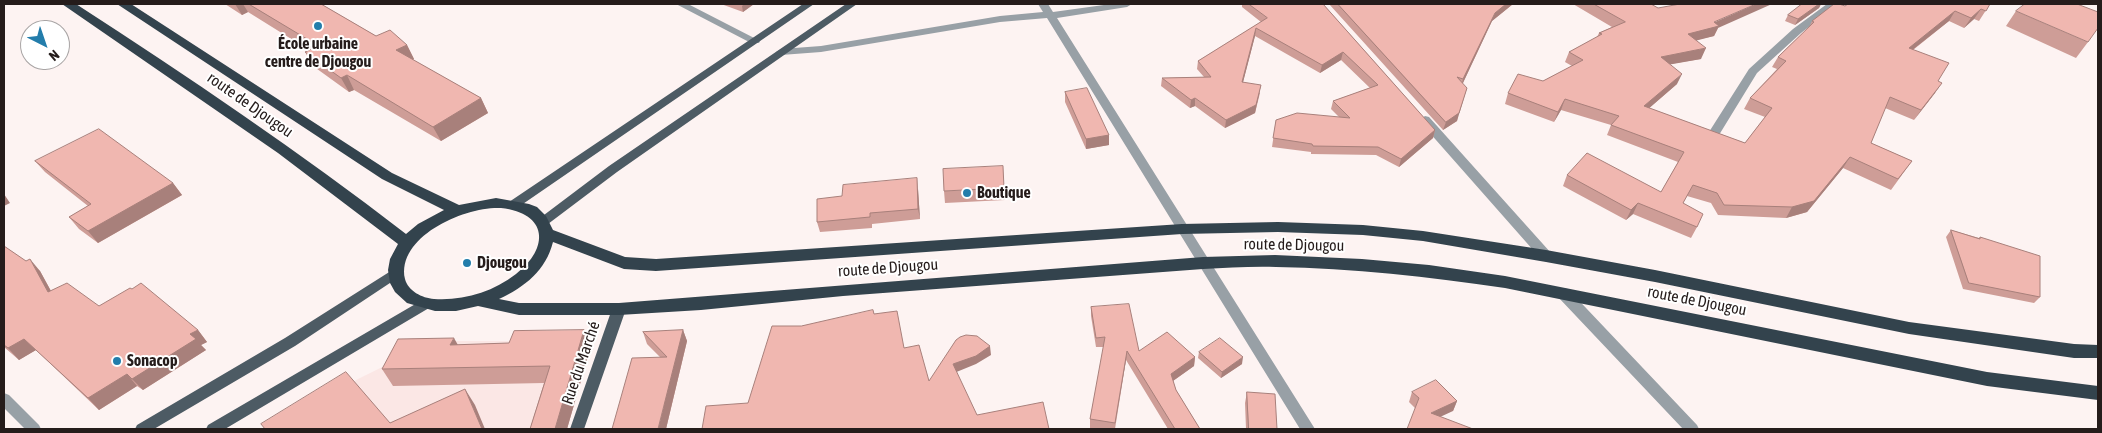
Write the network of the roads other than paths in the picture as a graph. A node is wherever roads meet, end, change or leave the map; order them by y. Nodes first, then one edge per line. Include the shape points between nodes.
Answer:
1 (68, 4) edge
2 (123, 4) edge
3 (681, 4) edge
4 (809, 4) edge
5 (852, 4) edge
6 (1043, 4) edge
7 (1127, 4) edge
8 (1833, 4) edge
9 (1049, 15) junction
10 (755, 41) junction
11 (781, 52) junction
12 (1414, 108) edge
13 (1715, 132) edge
14 (513, 204) junction
15 (457, 210) junction
16 (546, 228) junction
17 (1182, 229) junction
18 (407, 243) junction
19 (1546, 256) junction
20 (1203, 263) junction
21 (394, 274) junction
22 (1563, 293) junction
23 (480, 301) junction
24 (424, 304) junction
25 (619, 309) junction
26 (2098, 352) edge
27 (2098, 393) edge
28 (4, 399) edge
29 (34, 429) edge
30 (142, 429) edge
31 (213, 429) edge
32 (577, 429) edge
33 (1308, 429) edge
34 (1692, 429) edge

1 - 18 highway, route de Djougou via 351,198
2 - 15 highway, route de Djougou via 387,176
3 - 10 street
4 - 10 main road
5 - 11 main road
6 - 9 street
7 - 9 street
8 - 13 street via 1753,71
9 - 11 street via 1000,19 821,49
9 - 17 street
10 - 14 main road
11 - 16 main road via 612,169
12 - 19 street
14 - 15 highway via 477,205
14 - 16 highway via 532,211
15 - 18 highway via 429,224
16 - 17 highway via 624,263 656,265
16 - 23 highway via 540,259 516,284
17 - 19 highway via 1278,227 1363,230
17 - 20 street
18 - 21 highway
19 - 26 highway via 1909,328
20 - 22 highway, route de Djougou via 1275,261 1372,266 1429,271
20 - 25 highway, route de Djougou
20 - 33 street
21 - 24 highway via 402,293
21 - 30 main road via 290,342
22 - 27 highway, route de Djougou via 1988,379
22 - 34 street
23 - 24 highway via 450,306
23 - 25 highway, route de Djougou via 519,309
24 - 31 main road
25 - 32 main road, Rue du Marché
28 - 29 street

